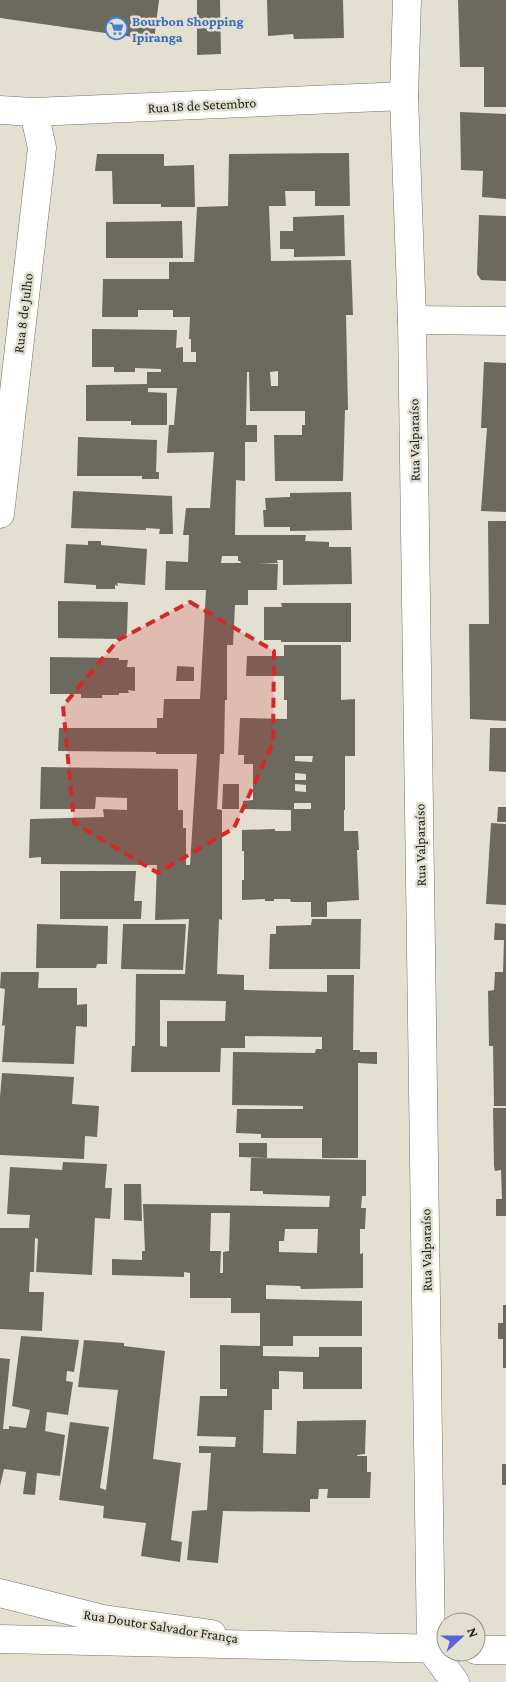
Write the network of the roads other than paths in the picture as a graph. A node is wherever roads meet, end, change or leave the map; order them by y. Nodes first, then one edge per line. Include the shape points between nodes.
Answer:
1 (407, 0) edge
2 (404, 96) junction
3 (0, 110) edge
4 (34, 112) junction
5 (412, 320) junction
6 (506, 321) edge
7 (0, 514) edge
8 (0, 1592) edge
9 (438, 1612) edge
10 (0, 1638) edge
11 (294, 1646) junction
12 (436, 1649) edge
13 (486, 1650) edge
14 (506, 1650) edge
15 (445, 1662) edge
16 (455, 1682) edge

1 - 2 street, Rua Valparaíso
2 - 4 street, Rua 18 de Setembro
2 - 5 street, Rua Valparaíso
3 - 4 street, Rua 18 de Setembro
4 - 7 street, Rua 8 de Julho via 42,148
5 - 6 street
5 - 9 street, Rua Valparaíso
8 - 11 street, Rua Doutor Salvador França via 103,1619
10 - 11 street, Rua Doutor Salvador França
11 - 12 street, Rua Doutor Salvador França
13 - 14 street
15 - 16 street

